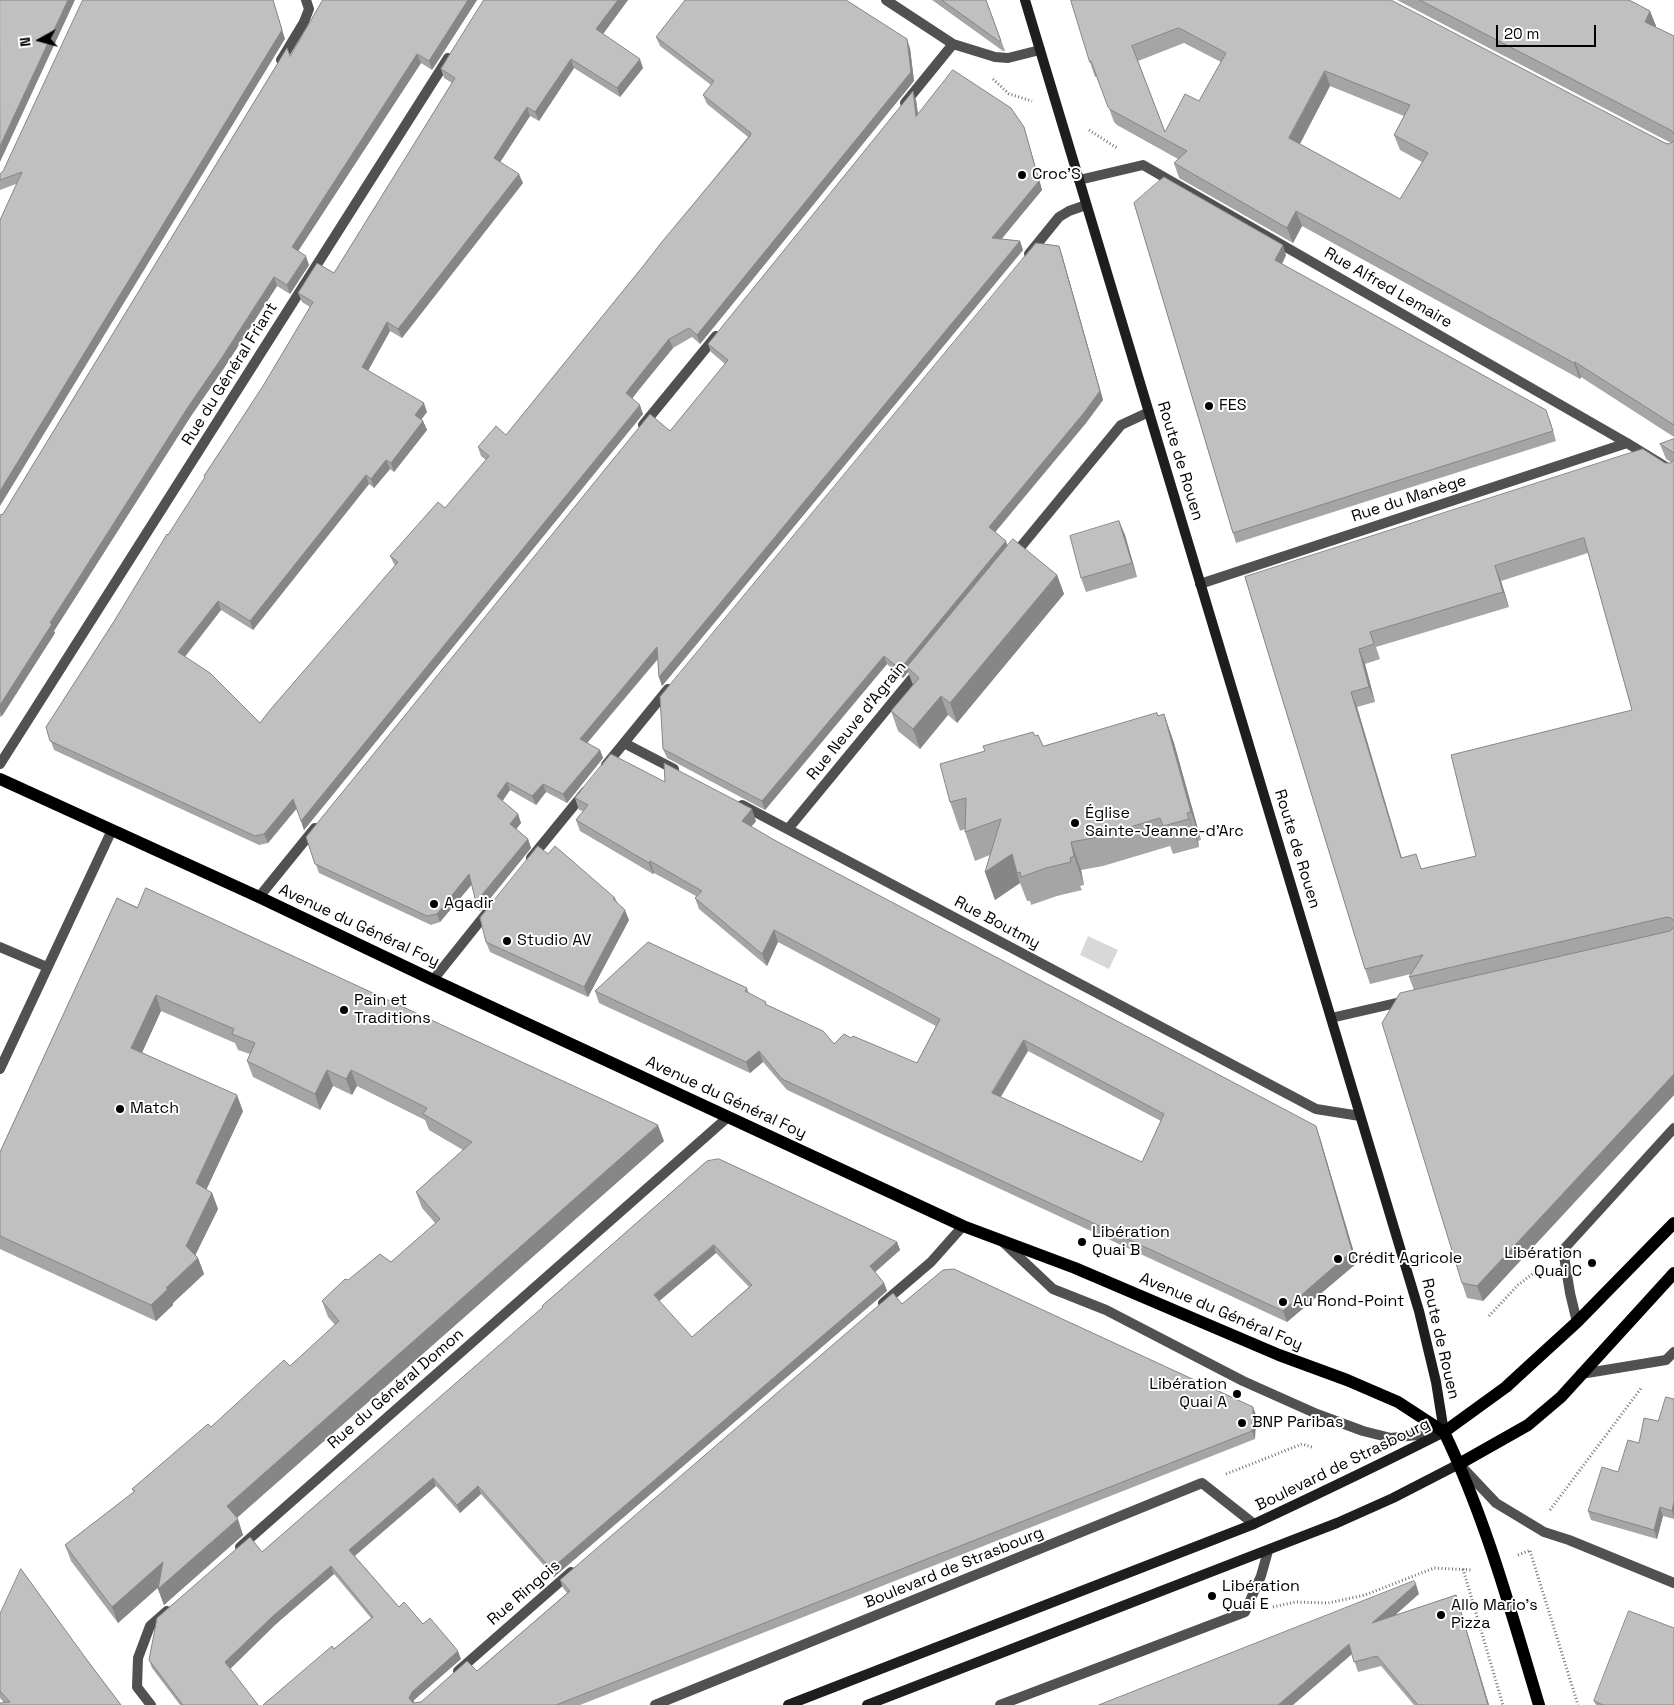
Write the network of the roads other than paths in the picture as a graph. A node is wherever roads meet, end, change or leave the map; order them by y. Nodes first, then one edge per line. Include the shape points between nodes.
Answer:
1 (306, 0) edge
2 (886, 0) edge
3 (1025, 0) edge
4 (953, 44) junction
5 (1040, 50) junction
6 (453, 51) edge
7 (273, 72) edge
8 (901, 108) edge
9 (1079, 180) junction
10 (1086, 206) junction
11 (1021, 263) edge
12 (725, 325) edge
13 (1149, 412) junction
14 (637, 433) edge
15 (1627, 443) junction
16 (1674, 472) edge
17 (1008, 562) edge
18 (1200, 584) junction
19 (926, 662) edge
20 (674, 682) edge
21 (624, 743) junction
22 (0, 764) edge
23 (684, 774) edge
24 (0, 779) edge
25 (736, 802) edge
26 (322, 820) edge
27 (788, 829) junction
28 (112, 830) junction
29 (527, 863) edge
30 (259, 897) junction
31 (497, 900) edge
32 (0, 947) edge
33 (47, 967) junction
34 (433, 980) junction
35 (1417, 998) edge
36 (1331, 1018) junction
37 (0, 1069) edge
38 (1360, 1116) junction
39 (728, 1117) junction
40 (1674, 1128) edge
41 (1674, 1223) edge
42 (964, 1226) junction
43 (1000, 1240) junction
44 (1674, 1273) edge
45 (878, 1308) edge
46 (1577, 1322) junction
47 (1674, 1352) edge
48 (1582, 1374) junction
49 (1444, 1432) junction
50 (1459, 1464) junction
51 (1254, 1524) junction
52 (1268, 1551) junction
53 (232, 1553) edge
54 (575, 1568) edge
55 (1674, 1583) edge
56 (172, 1606) edge
57 (448, 1679) edge
58 (151, 1705) edge
59 (655, 1705) edge
60 (788, 1705) edge
61 (867, 1705) edge
62 (1000, 1705) edge
63 (1539, 1705) edge

1 - 7 street via 309,9 304,22
2 - 4 street
3 - 5 main road, Route de Rouen
4 - 5 street via 1008,58
4 - 8 street
5 - 9 main road, Route de Rouen
6 - 22 street, Rue du Général Friant
9 - 10 main road, Route de Rouen
9 - 15 street, Rue Alfred Lemaire via 1143,165
10 - 11 street via 1059,217
10 - 13 main road, Route de Rouen
12 - 14 street
13 - 17 street via 1121,425
13 - 18 main road, Route de Rouen
15 - 16 street, Rue Alfred Lemaire
15 - 18 street, Rue du Manège
18 - 36 main road, Route de Rouen
19 - 27 street, Rue Neuve d'Agrain
20 - 21 street
21 - 23 street
21 - 29 street
24 - 28 main road, Avenue du Général Foy
25 - 27 street, Rue Boutmy
26 - 30 street
27 - 38 street, Rue Boutmy via 1316,1109
28 - 30 main road, Avenue du Général Foy
28 - 33 street
30 - 34 main road, Avenue du Général Foy
31 - 34 street
32 - 33 street
33 - 37 street
34 - 39 main road, Avenue du Général Foy
35 - 36 street
36 - 38 main road, Route de Rouen
38 - 49 main road, Route de Rouen via 1419,1311
39 - 42 main road, Avenue du Général Foy
39 - 53 street, Rue du Général Domon
40 - 46 street via 1563,1250
41 - 46 main road
42 - 43 main road, Avenue du Général Foy
42 - 45 street via 931,1262
43 - 49 main road, Avenue du Général Foy via 1398,1402
43 - 49 street via 1053,1289 1106,1310 1243,1382 1317,1414 1390,1438
44 - 48 main road
46 - 49 main road via 1506,1387
47 - 48 street via 1666,1360
48 - 50 main road via 1528,1425
49 - 50 main road, Route de Rouen
49 - 51 main road, Boulevard de Strasbourg
50 - 52 main road via 1393,1498
50 - 55 street via 1496,1503 1544,1532
50 - 63 main road, Route de Rouen via 1497,1562
51 - 59 street, Boulevard de Strasbourg via 1202,1483
51 - 60 main road, Boulevard de Strasbourg
52 - 61 main road
52 - 62 street via 1245,1612
54 - 57 street, Rue Ringois
56 - 58 street via 150,1626 138,1658 137,1687

